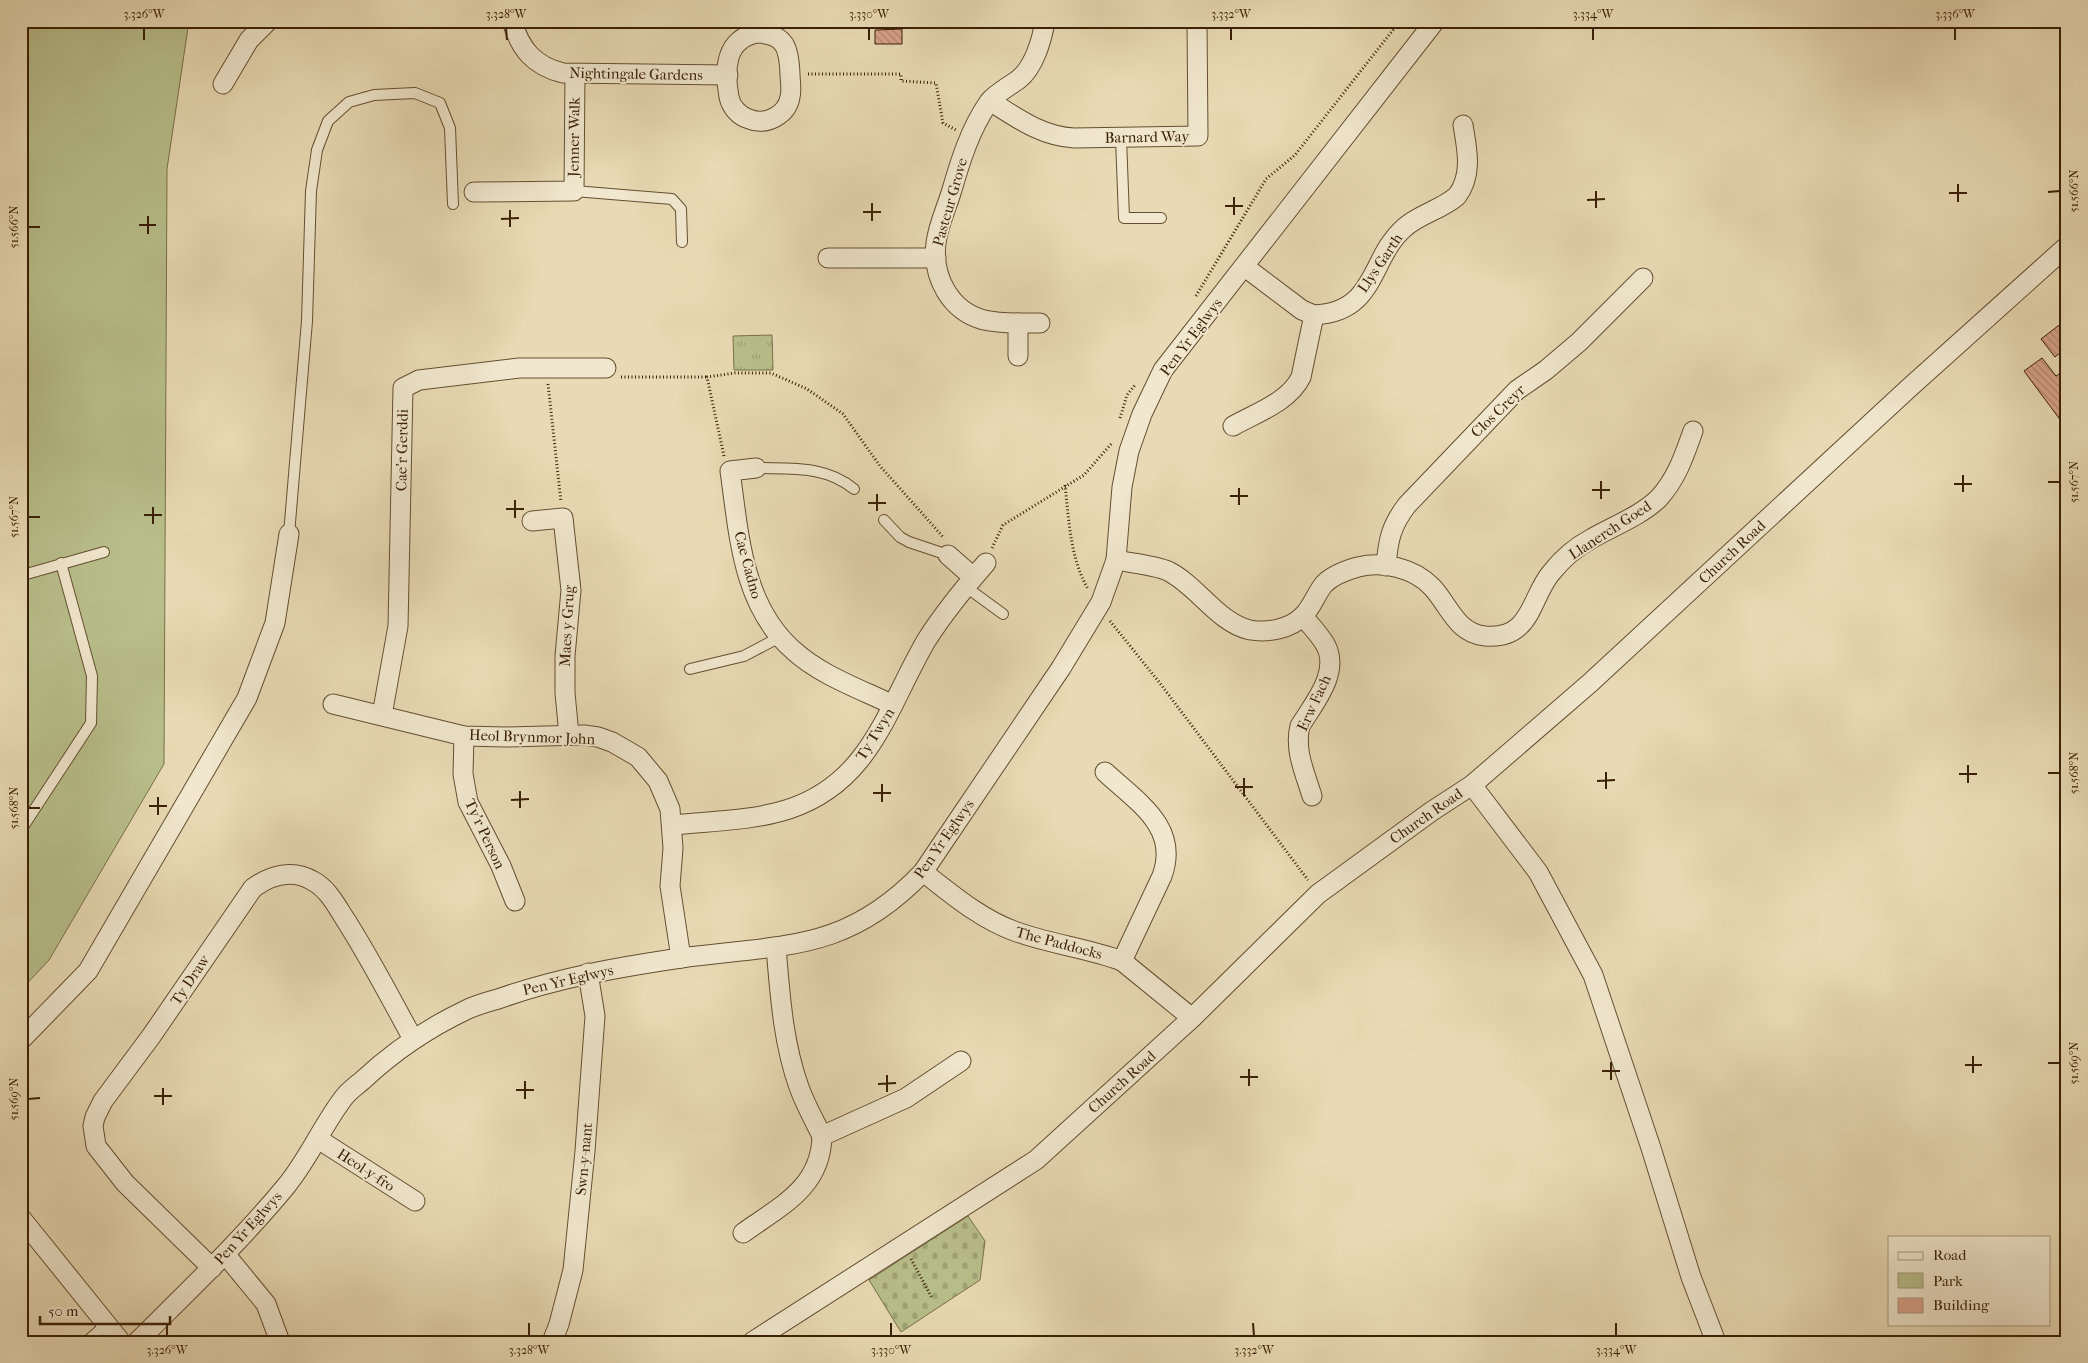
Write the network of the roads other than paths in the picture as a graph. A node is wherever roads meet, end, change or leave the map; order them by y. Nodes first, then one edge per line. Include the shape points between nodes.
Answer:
1 (268, 21) edge
2 (512, 21) edge
3 (1045, 21) edge
4 (1197, 21) edge
5 (1434, 21) edge
6 (575, 74) junction
7 (728, 75) junction
8 (223, 84) dead end
9 (990, 101) junction
10 (1463, 125) dead end
11 (1121, 138) junction
12 (574, 191) junction
13 (474, 192) dead end
14 (453, 204) dead end
15 (1162, 218) dead end
16 (682, 242) dead end
17 (2067, 246) edge
18 (828, 258) dead end
19 (936, 258) junction
20 (1245, 267) junction
21 (1643, 278) dead end
22 (1314, 315) junction
23 (1018, 323) junction
24 (1040, 323) dead end
25 (1018, 356) dead end
26 (606, 368) road end
27 (1232, 426) dead end
28 (1693, 431) dead end
29 (756, 468) joint
30 (854, 489) dead end
31 (884, 520) dead end
32 (532, 521) dead end
33 (290, 534) joint
34 (949, 550) joint
35 (104, 552) dead end
36 (1116, 560) junction
37 (61, 562) junction
38 (986, 563) road end
39 (1386, 566) junction
40 (22, 575) dead end
41 (970, 582) junction
42 (1003, 614) dead end
43 (1303, 616) junction
44 (780, 637) junction
45 (690, 669) dead end
46 (333, 704) dead end
47 (893, 705) junction
48 (382, 715) junction
49 (569, 735) junction
50 (464, 736) junction
51 (1105, 772) dead end
52 (1472, 785) junction
53 (1312, 796) dead end
54 (672, 825) junction
55 (21, 830) edge
56 (923, 872) junction
57 (515, 901) dead end
58 (776, 947) junction
59 (682, 958) junction
60 (1122, 961) junction
61 (588, 973) junction
62 (1192, 1018) junction
63 (414, 1039) junction
64 (21, 1040) edge
65 (961, 1061) dead end
66 (822, 1136) junction
67 (318, 1139) junction
68 (415, 1201) dead end
69 (21, 1218) edge
70 (743, 1233) dead end
71 (27, 1238) edge
72 (225, 1254) junction
73 (212, 1268) junction
74 (107, 1324) junction
75 (86, 1342) edge
76 (121, 1342) edge
77 (137, 1342) edge
78 (280, 1342) edge
79 (552, 1342) edge
80 (752, 1342) edge
81 (1716, 1342) edge

1 - 8 street via 249,40
2 - 6 street, Nightingale Gardens via 520,44 531,58 552,70
3 - 9 street via 1038,46 1021,77
4 - 11 street, Barnard Way via 1198,136
5 - 20 street, Pen Yr Eglwys
6 - 7 street, Nightingale Gardens
6 - 12 street, Jenner Walk
7 - 7 street via 729,98 744,118 761,121 777,116 788,104 791,96 789,52 773,36 757,33 743,37 729,54
9 - 11 street, Barnard Way via 1035,129 1054,136
9 - 19 street, Pasteur Grove via 969,138 939,229
10 - 22 street, Llys Garth via 1467,176 1462,190 1404,228 1393,240 1363,292 1339,310
11 - 15 lane via 1124,218
12 - 13 street, Jenner Walk
12 - 16 lane via 672,199 681,209
14 - 33 lane via 450,128 440,104 415,93 374,95 349,102 328,120 317,150 311,192 307,321
17 - 52 street, Church Road via 1590,684
18 - 19 street
19 - 23 street, Pasteur Grove via 940,280 961,308 983,320
20 - 22 street via 1302,310
20 - 36 street, Pen Yr Eglwys via 1163,370 1142,414 1129,451 1122,487
21 - 39 street, Clos Creyr via 1579,342 1517,390 1413,498 1396,520 1389,539
22 - 27 street via 1298,385 1286,397
23 - 24 street, Pasteur Grove
23 - 25 street
26 - 48 street, Cae'r Gerddi via 520,368 419,380 403,388 398,626
28 - 39 street, Llanerch Goed via 1681,467 1657,499 1568,555 1549,574 1528,616 1504,634 1485,636 1466,630 1431,586 1407,571
29 - 30 lane via 823,472
29 - 44 street, Cae Cadno via 730,471 751,588 760,609
31 - 34 lane via 909,542
32 - 49 street, Maes y Grug via 563,518 571,590 565,656
33 - 64 street via 275,623 247,698 88,971
34 - 41 street
35 - 37 lane
36 - 43 street, Llanerch Goed via 1167,570 1196,590 1229,621 1248,630 1277,629
36 - 56 street, Pen Yr Eglwys via 1098,606 1061,668
37 - 40 lane
37 - 55 lane via 92,676 91,723
38 - 41 street, Ty Twyn
39 - 43 street, Llanerch Goed via 1358,568 1325,584
41 - 42 lane
41 - 47 street, Ty Twyn via 926,641
43 - 53 street, Erw Fach via 1325,644 1330,661 1328,677 1298,735 1300,757
44 - 45 lane via 744,656
44 - 47 street, Cae Cadno via 794,651 822,669
46 - 48 street, Heol Brynmor John
47 - 54 street, Ty Twyn via 863,758 832,788 813,800 760,816
48 - 50 street, Heol Brynmor John
49 - 50 street, Heol Brynmor John
49 - 54 street, Heol Brynmor John via 612,742 638,757 649,768 665,795
50 - 57 street, Ty'r Person via 463,774 468,802
51 - 60 street, The Paddocks via 1154,820 1167,844 1162,876
52 - 62 street, Church Road via 1318,894
52 - 81 street via 1538,872 1592,975 1652,1148 1691,1277
54 - 59 street, Heol Brynmor John via 670,886
56 - 58 street, Pen Yr Eglwys via 895,899 861,922 821,939
56 - 60 street, The Paddocks via 976,913 1002,926
58 - 59 street, Pen Yr Eglwys
58 - 66 street via 780,999 791,1058 800,1088
59 - 61 street, Pen Yr Eglwys
60 - 62 street, The Paddocks
61 - 63 street, Pen Yr Eglwys via 467,1009
61 - 79 street, Swn-y-nant via 595,1016 586,1151 573,1270
62 - 80 street, Church Road via 1036,1160
63 - 67 street, Pen Yr Eglwys via 343,1098
63 - 73 street, Ty Draw via 357,938 321,886 303,876 283,874 253,888 103,1101 93,1126 96,1146 126,1183
65 - 66 street via 906,1098
66 - 70 street via 820,1155 808,1183
67 - 68 street, Heol-y-fro
67 - 72 street, Pen Yr Eglwys via 288,1184
69 - 71 street
71 - 74 street
72 - 73 street, Pen Yr Eglwys
72 - 78 street via 266,1304
73 - 77 street, Pen Yr Eglwys
74 - 75 lane
74 - 76 street

